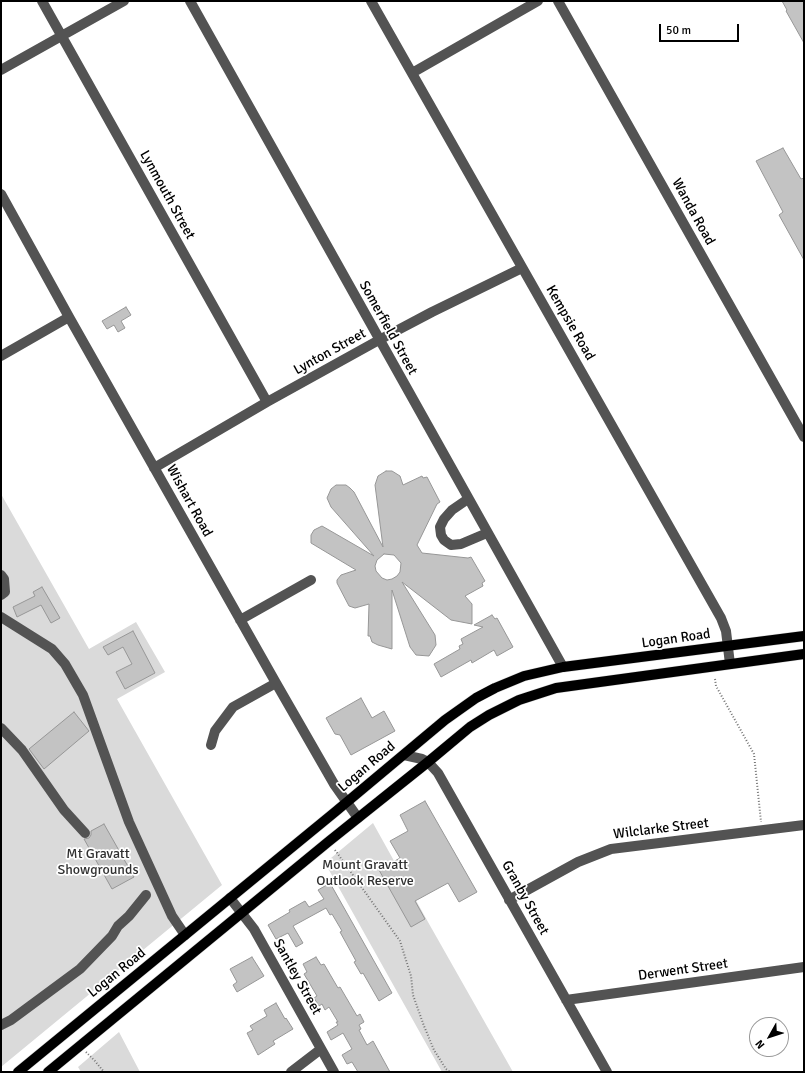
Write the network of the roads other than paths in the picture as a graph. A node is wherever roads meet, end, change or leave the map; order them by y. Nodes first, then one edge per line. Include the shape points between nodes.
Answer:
1 (42, 1) edge
2 (124, 1) edge
3 (190, 1) edge
4 (372, 1) edge
5 (538, 1) edge
6 (558, 1) edge
7 (62, 36) junction
8 (1, 70) edge
9 (412, 73) junction
10 (1, 194) edge
11 (522, 268) junction
12 (69, 317) junction
13 (379, 340) junction
14 (1, 356) edge
15 (267, 402) junction
16 (804, 437) edge
17 (154, 468) junction
18 (468, 499) junction
19 (487, 533) junction
20 (1, 575) edge
21 (311, 580) dead end
22 (1, 595) edge
23 (1, 617) edge
24 (240, 620) junction
25 (804, 636) edge
26 (728, 646) junction
27 (804, 654) edge
28 (730, 664) junction
29 (563, 667) junction
30 (276, 683) junction
31 (1, 728) edge
32 (211, 745) dead end
33 (404, 755) junction
34 (428, 762) junction
35 (347, 802) junction
36 (358, 818) junction
37 (804, 825) edge
38 (85, 833) dead end
39 (146, 895) dead end
40 (230, 898) junction
41 (509, 900) junction
42 (242, 912) junction
43 (185, 935) junction
44 (804, 967) edge
45 (566, 1000) junction
46 (1, 1025) edge
47 (321, 1049) junction
48 (18, 1072) edge
49 (48, 1072) edge
50 (291, 1072) edge
51 (334, 1072) edge
52 (607, 1072) edge

1 - 7 street, Lynmouth Street
2 - 7 street
3 - 13 street, Somerfield Street
4 - 9 street, Kempsie Road
5 - 9 street
6 - 16 street, Wanda Road
7 - 8 street
7 - 15 street, Lynmouth Street
9 - 11 street, Kempsie Road
10 - 12 street, Wishart Road
11 - 13 street, Lynton Street
11 - 26 street, Kempsie Road via 721,618
12 - 14 street
12 - 17 street, Wishart Road
13 - 15 street, Lynton Street
13 - 18 street, Somerfield Street
15 - 17 street, Lynton Street
17 - 24 street, Wishart Road
18 - 19 street, Somerfield Street
18 - 19 street via 444,519 440,527 441,535 451,545 461,544
19 - 29 street, Somerfield Street
20 - 22 street via 4,579 5,592
21 - 24 street
23 - 43 street via 52,649 65,664 81,692 129,822 172,916
24 - 30 street, Wishart Road
25 - 26 main road, Logan Road
26 - 28 street, Kempsie Road
26 - 29 main road, Logan Road
27 - 28 main road
28 - 34 main road via 575,684 539,693 489,715 470,727
29 - 33 main road, Logan Road via 524,676 488,691 445,720
30 - 32 street via 233,707 215,731
30 - 35 street, Wishart Road
31 - 38 street via 22,750 64,810
33 - 34 street via 416,756
33 - 35 main road, Logan Road
34 - 36 main road
34 - 41 street, Granby Street via 438,773
35 - 36 street, Wishart Road
35 - 40 main road, Logan Road
36 - 42 main road
37 - 41 street, Wilclarke Street via 611,849 578,862
39 - 46 street via 80,969
40 - 42 street, Santley Street
40 - 43 main road, Logan Road
41 - 45 street, Granby Street
42 - 47 street, Santley Street
42 - 49 main road
43 - 48 main road, Logan Road
44 - 45 street, Derwent Street
45 - 52 street, Granby Street
47 - 50 street
47 - 51 street, Santley Street

